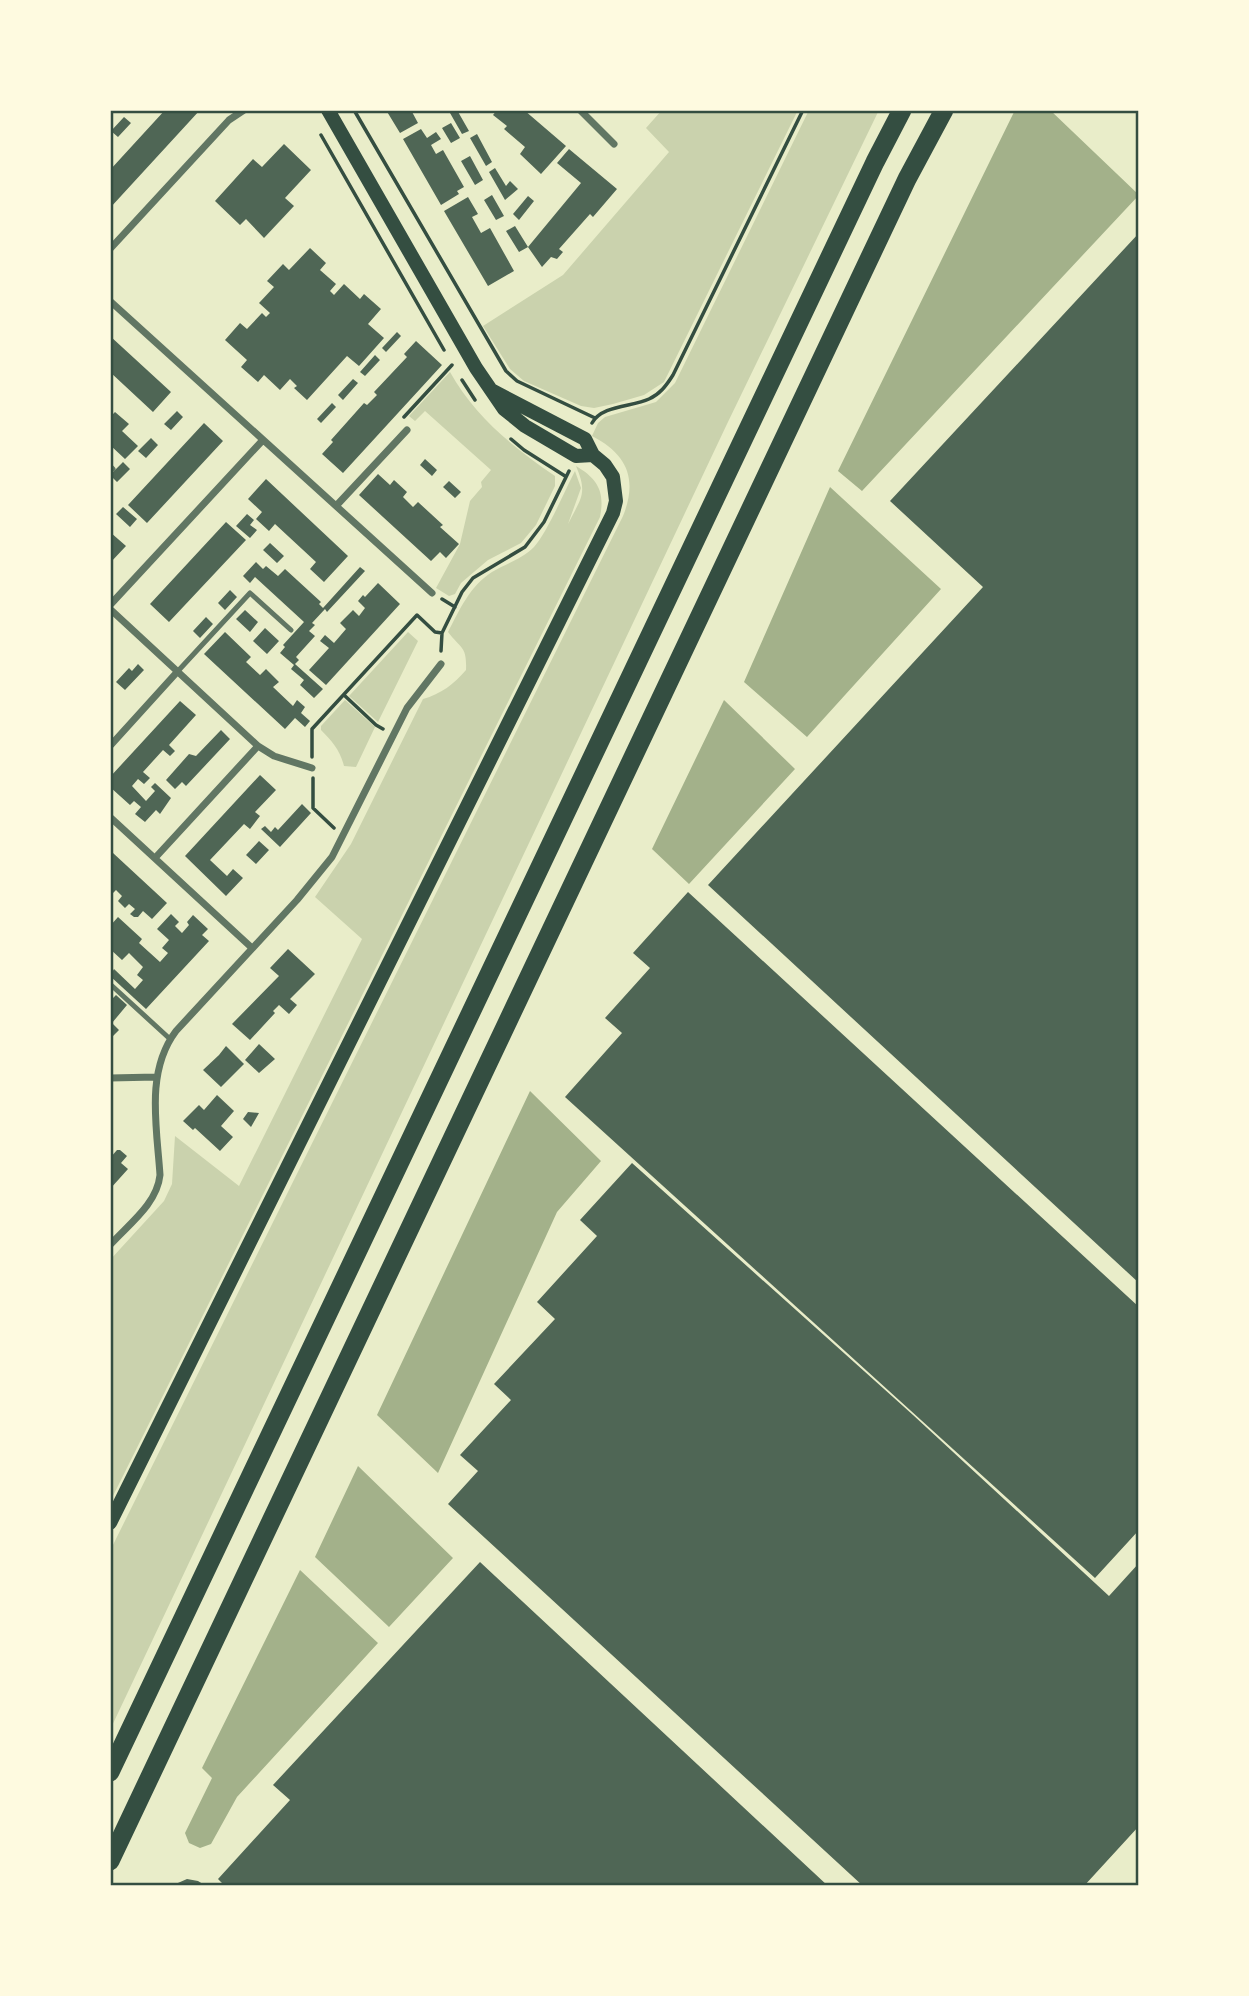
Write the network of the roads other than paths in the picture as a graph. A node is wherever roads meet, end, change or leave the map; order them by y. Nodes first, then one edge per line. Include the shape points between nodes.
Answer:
1 (244, 110) edge
2 (328, 110) edge
3 (580, 110) edge
4 (902, 110) edge
5 (944, 110) edge
6 (614, 144) dead end
7 (110, 249) edge
8 (110, 301) edge
9 (494, 391) junction
10 (407, 430) road end
11 (262, 441) junction
12 (593, 455) junction
13 (336, 506) junction
14 (432, 593) dead end
15 (110, 607) edge
16 (291, 631) dead end
17 (441, 664) road end
18 (178, 671) junction
19 (110, 746) edge
20 (258, 746) junction
21 (313, 768) road end
22 (110, 817) edge
23 (155, 858) junction
24 (252, 948) junction
25 (110, 984) edge
26 (170, 1039) junction
27 (156, 1077) junction
28 (110, 1078) edge
29 (110, 1245) edge
30 (110, 1523) edge
31 (110, 1772) edge
32 (110, 1861) edge

1 - 7 street via 229,120
2 - 9 main road via 476,368
3 - 6 street
4 - 31 highway
5 - 32 highway via 866,264
8 - 11 street
9 - 12 main road via 585,439
9 - 12 main road via 504,409 525,426 576,456
10 - 13 street
11 - 13 street
11 - 15 street
12 - 30 main road via 613,477 613,513
13 - 14 street
15 - 18 street
16 - 18 lane via 250,593
17 - 24 street via 407,708 343,837 318,876
18 - 19 street
18 - 20 street
20 - 21 street
20 - 23 street
22 - 23 street
23 - 24 street
24 - 26 street
25 - 26 lane
26 - 27 street
27 - 28 street
27 - 29 street via 159,1189

